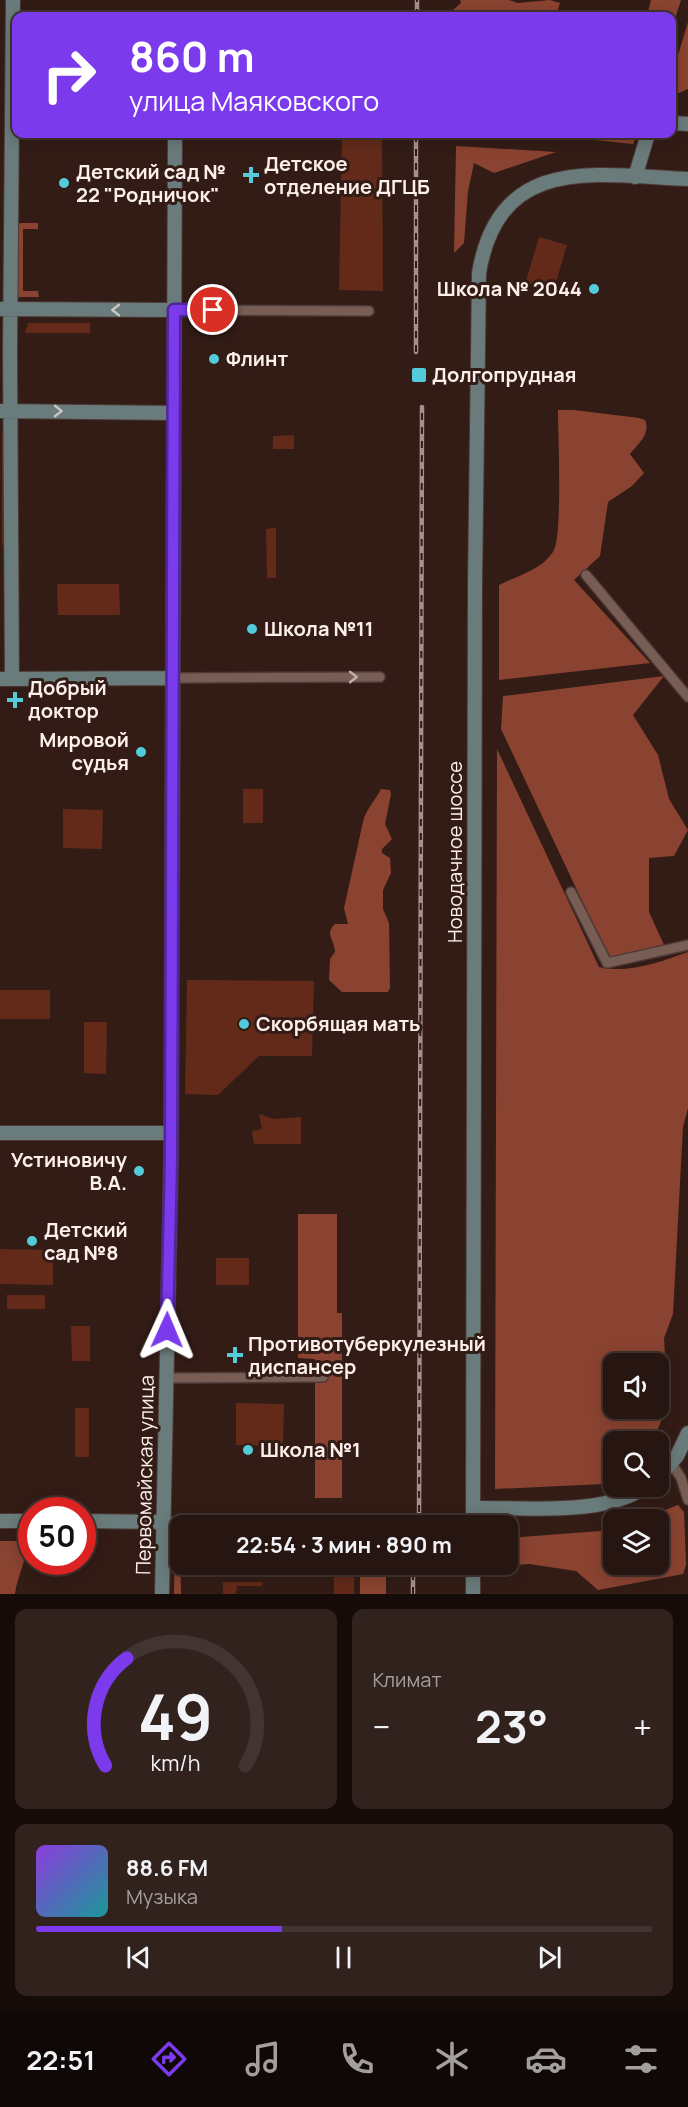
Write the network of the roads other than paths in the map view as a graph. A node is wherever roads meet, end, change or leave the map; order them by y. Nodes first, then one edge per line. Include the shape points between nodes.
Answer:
1 (12, 20) edge
2 (10, 61) edge
3 (175, 138) edge
4 (647, 138) edge
5 (635, 177) junction
6 (688, 178) edge
7 (5, 310) edge
8 (174, 310) junction
9 (369, 311) dead end
10 (5, 411) edge
11 (174, 413) junction
12 (586, 575) dead end
13 (380, 677) dead end
14 (173, 678) junction
15 (6, 679) edge
16 (688, 696) edge
17 (571, 892) dead end
18 (688, 945) edge
19 (171, 1133) junction
20 (0, 1134) edge
21 (323, 1377) dead end
22 (166, 1378) junction
23 (688, 1433) edge
24 (672, 1464) junction
25 (669, 1467) edge
26 (626, 1497) edge
27 (688, 1500) edge
28 (473, 1508) junction
29 (473, 1515) edge
30 (0, 1521) edge
31 (18, 1521) edge
32 (96, 1521) edge
33 (163, 1522) junction
34 (170, 1522) edge
35 (473, 1575) edge
36 (162, 1594) edge
37 (473, 1594) edge

1 - 2 street
2 - 7 street
3 - 8 street, Первомайская улица
4 - 5 street
5 - 6 street, Новодачное шоссе
5 - 28 street, Новодачное шоссе via 560,177 524,193 503,212 490,233 478,287
8 -> 7 street
7 - 10 street
8 - 9 street
8 - 11 street, Первомайская улица
10 -> 11 street
10 - 15 street
11 - 14 street, Первомайская улица
12 - 16 street
14 -> 13 street
14 - 15 street
14 - 19 street, Первомайская улица
17 - 18 street via 607,963
19 - 20 street
19 - 22 street, Первомайская улица
21 - 22 street
22 - 33 street, Первомайская улица
23 - 24 street
24 - 25 street
24 - 27 street
26 - 28 street via 600,1505
28 - 29 street, Новодачное шоссе
30 - 31 street
32 - 33 street
33 - 34 street
33 - 36 street, Первомайская улица
35 - 37 street

